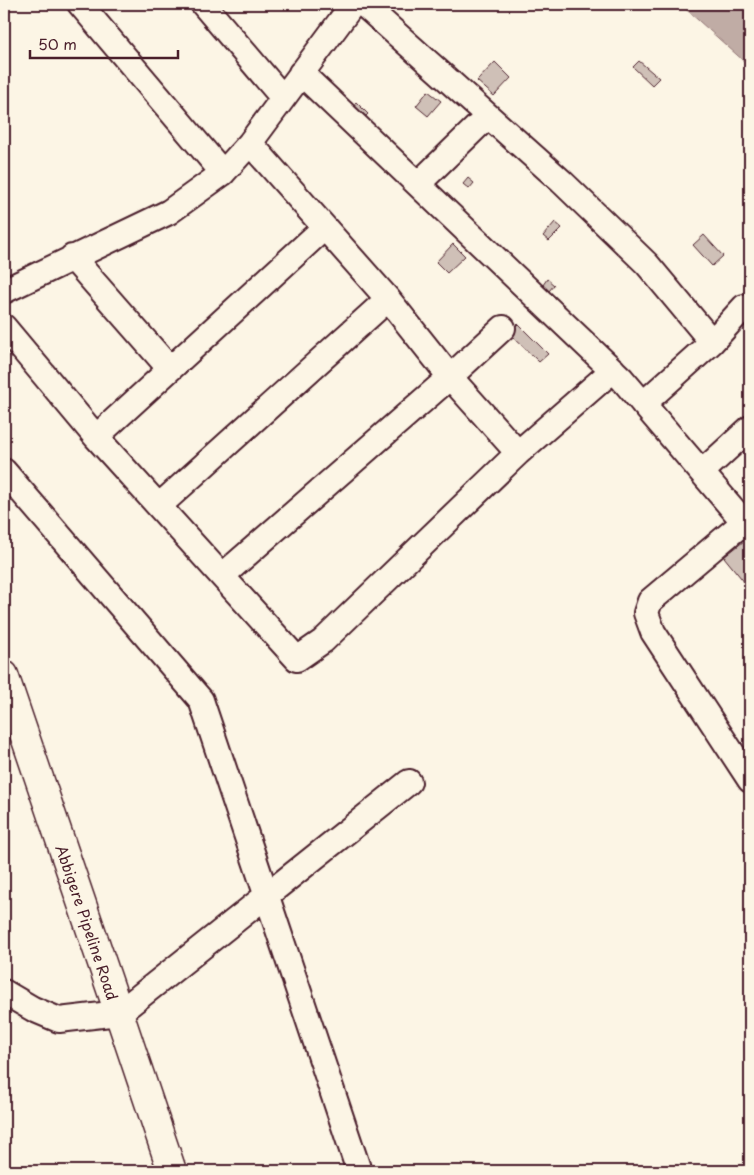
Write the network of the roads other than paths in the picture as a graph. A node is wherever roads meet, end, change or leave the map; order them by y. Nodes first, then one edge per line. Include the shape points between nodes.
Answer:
1 (80, 4) edge
2 (203, 4) edge
3 (349, 7) edge
4 (301, 73) junction
5 (283, 98) junction
6 (488, 116) junction
7 (250, 143) junction
8 (223, 173) junction
9 (418, 184) junction
10 (324, 228) junction
11 (72, 257) junction
12 (4, 291) edge
13 (388, 300) junction
14 (744, 307) dead end
15 (4, 327) edge
16 (503, 328) dead end
17 (712, 342) junction
18 (170, 369) junction
19 (613, 370) junction
20 (450, 377) junction
21 (643, 404) junction
22 (750, 428) edge
23 (96, 437) junction
24 (518, 453) junction
25 (4, 471) edge
26 (702, 472) junction
27 (159, 506) junction
28 (747, 525) edge
29 (222, 576) junction
30 (4, 674) edge
31 (750, 780) edge
32 (409, 782) dead end
33 (266, 895) junction
34 (4, 992) edge
35 (119, 1013) junction
36 (172, 1171) edge
37 (359, 1171) edge

1 - 8 street
2 - 5 street
3 - 4 street
3 - 6 street
4 - 5 street
4 - 9 street
5 - 7 street
6 - 9 street
6 - 17 street via 647,264
7 - 8 street
7 - 10 street
8 - 11 street via 169,212
9 - 19 street
10 - 13 street
10 - 18 street
11 - 12 street
11 - 18 street
13 - 20 street
13 - 27 street
14 - 17 street
15 - 23 street
16 - 20 street
17 - 21 street
18 - 23 street
19 - 21 street
19 - 24 street
20 - 24 street
20 - 29 street
21 - 26 street
22 - 26 street
23 - 27 street
24 - 29 street via 323,641 298,659
25 - 33 street via 200,700
26 - 28 street
27 - 29 street
28 - 31 street via 650,601 646,613 653,632
30 - 35 main road, Abbigere Pipeline Road
32 - 33 street
33 - 35 street
33 - 37 street
34 - 35 street via 59,1020
35 - 36 main road, Abbigere Pipeline Road

